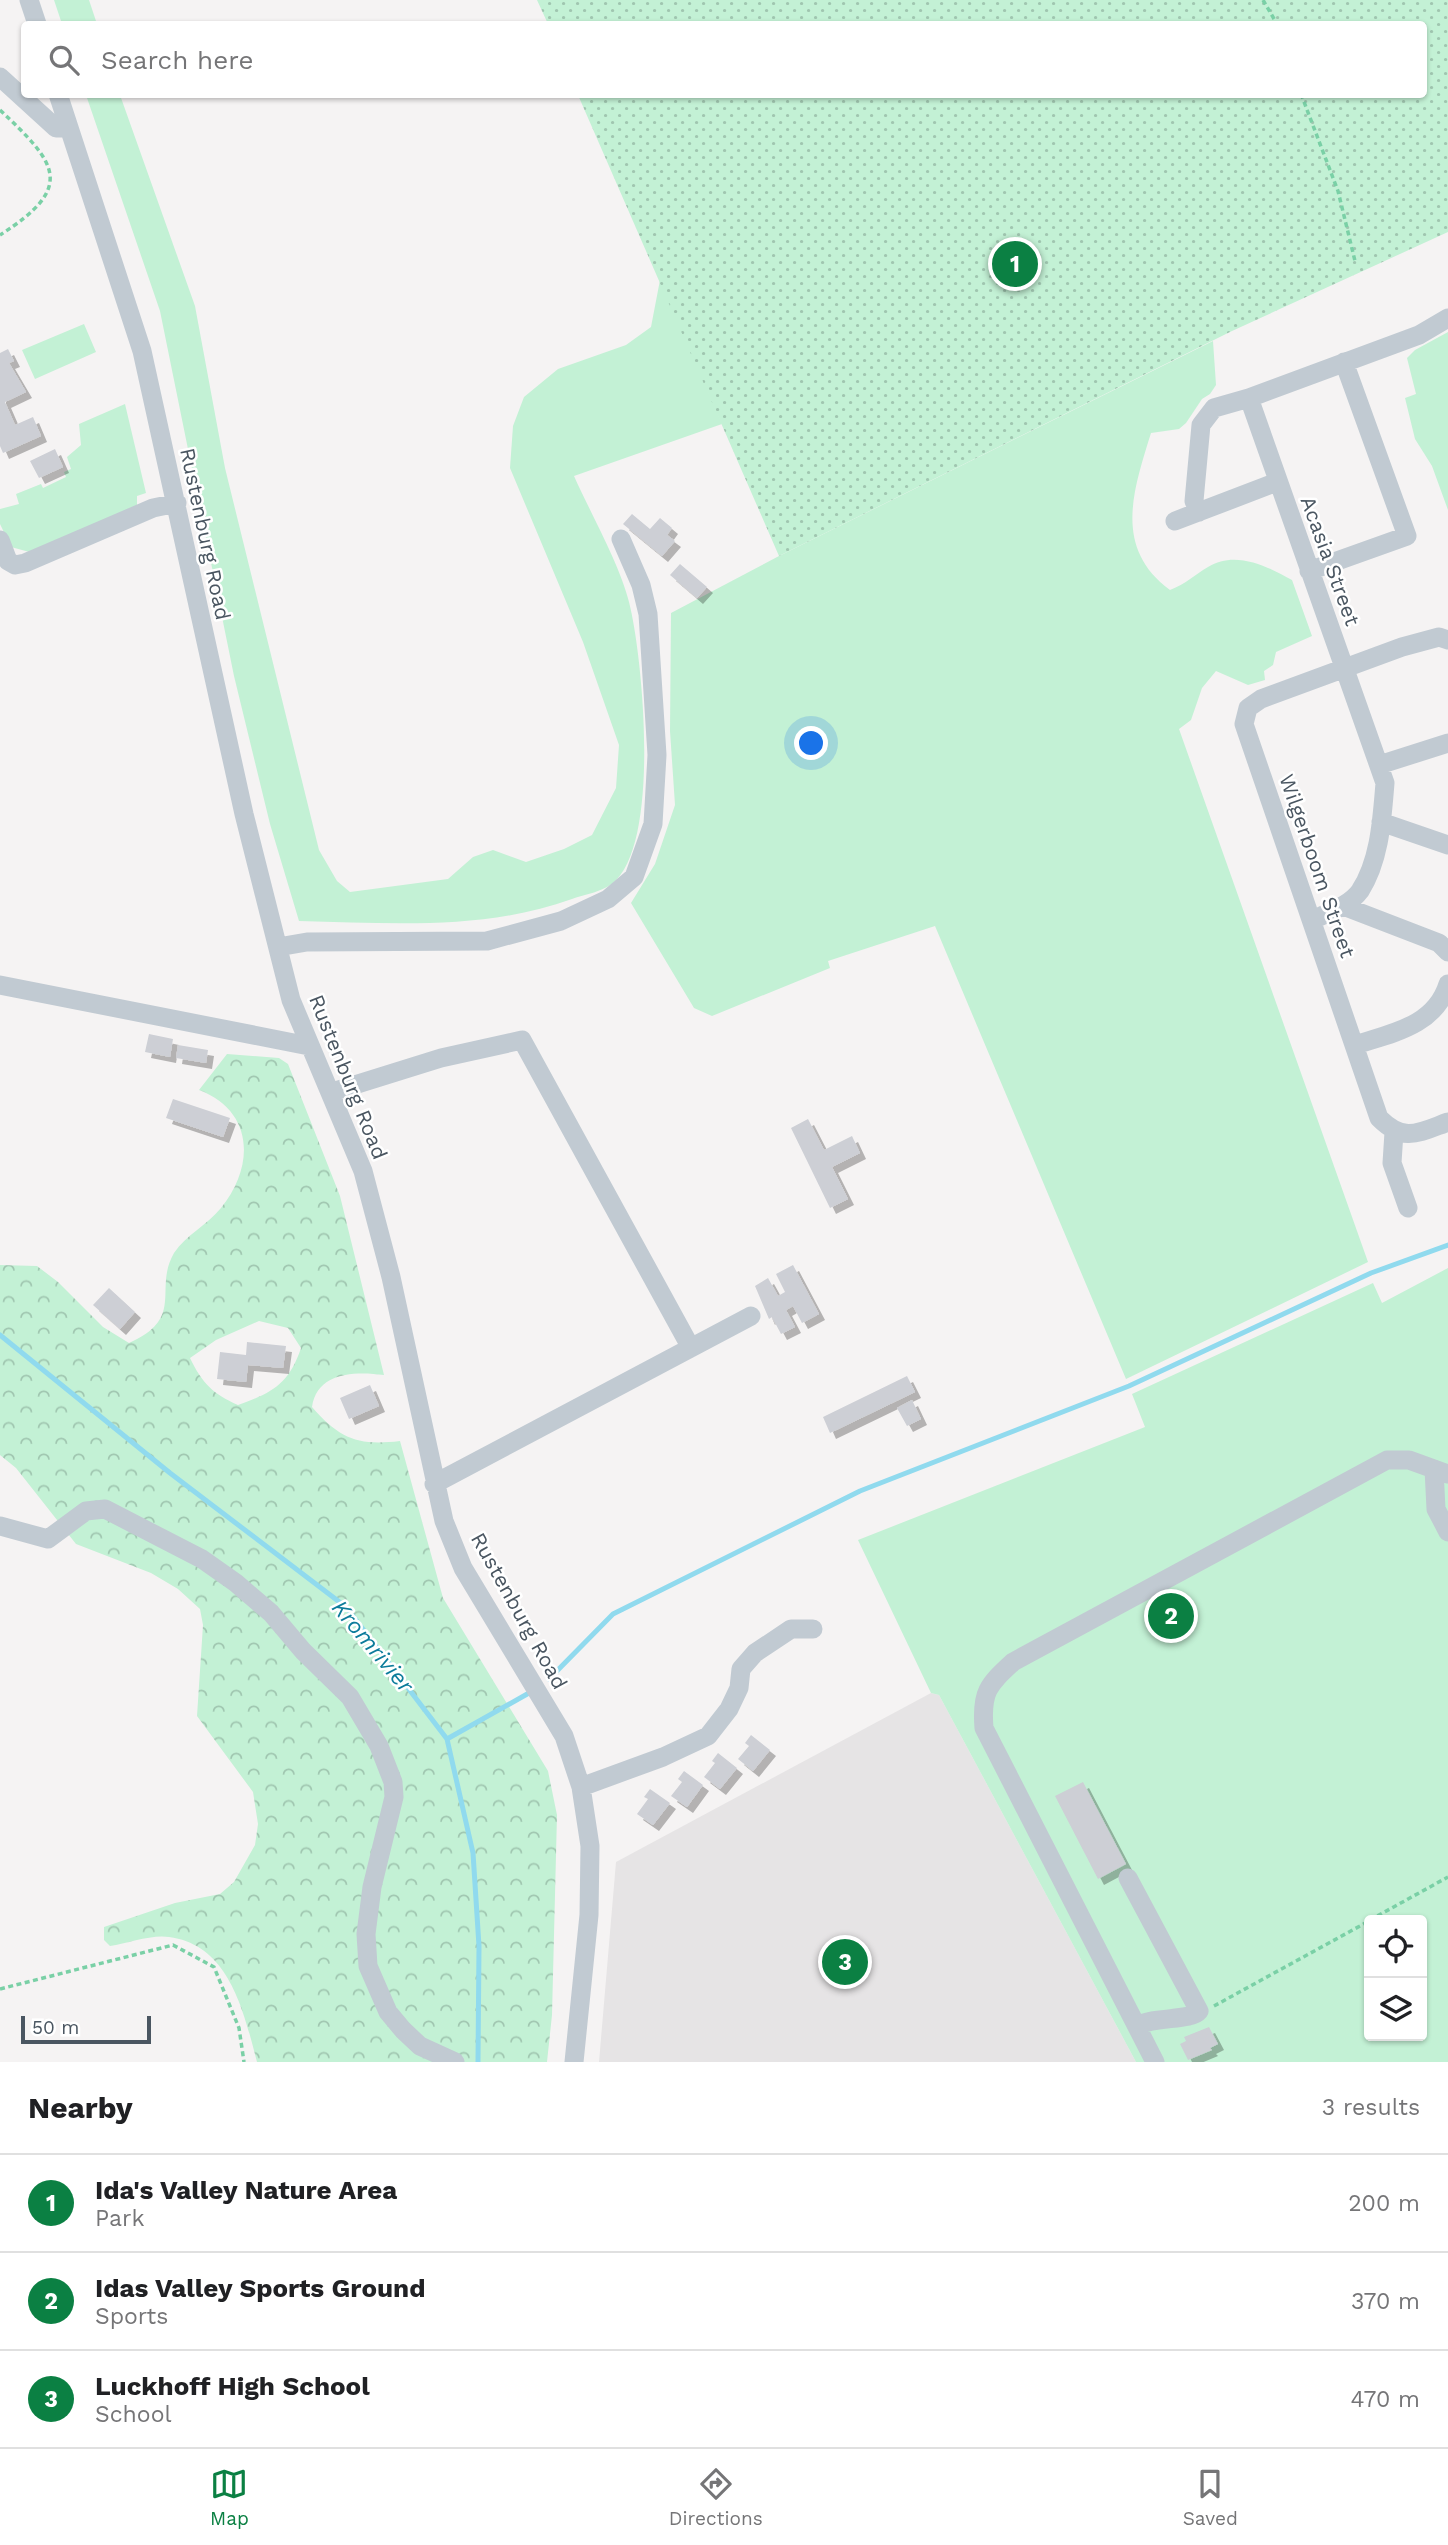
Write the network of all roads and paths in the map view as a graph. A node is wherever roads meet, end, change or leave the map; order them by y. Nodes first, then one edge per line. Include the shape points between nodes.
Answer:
1 (29, 0) edge
2 (1264, 0) edge
3 (36, 21) edge
4 (1275, 21) edge
5 (0, 77) edge
6 (21, 96) edge
7 (23, 98) edge
8 (59, 98) edge
9 (1303, 98) edge
10 (0, 110) edge
11 (68, 128) junction
12 (0, 234) edge
13 (1355, 261) dead end
14 (1448, 318) edge
15 (1345, 362) junction
16 (1249, 398) junction
17 (1277, 482) junction
18 (177, 503) junction
19 (1199, 512) junction
20 (1175, 521) dead end
21 (621, 539) dead end
22 (0, 540) edge
23 (4, 563) edge
24 (1309, 571) junction
25 (1448, 640) edge
26 (1344, 669) junction
27 (1448, 743) edge
28 (1379, 765) junction
29 (1381, 822) junction
30 (1448, 845) edge
31 (1343, 906) junction
32 (1313, 920) junction
33 (278, 947) junction
34 (1448, 953) edge
35 (1448, 984) edge
36 (0, 985) edge
37 (1355, 1045) junction
38 (309, 1046) junction
39 (332, 1092) junction
40 (1448, 1122) edge
41 (1394, 1132) junction
42 (1408, 1208) dead end
43 (751, 1316) dead end
44 (691, 1348) junction
45 (1441, 1472) edge
46 (434, 1484) junction
47 (0, 1526) edge
48 (1448, 1532) edge
49 (813, 1629) dead end
50 (582, 1787) junction
51 (1448, 1877) edge
52 (1128, 1878) dead end
53 (1379, 1915) edge
54 (1364, 1923) edge
55 (0, 1989) edge
56 (1199, 2011) junction
57 (1137, 2026) junction
58 (244, 2062) edge
59 (455, 2062) edge
60 (574, 2062) edge
61 (1156, 2062) edge

1 - 3 street
2 - 4 path
5 - 6 street
7 - 11 street via 56,128
8 - 11 street, Rustenburg Road
9 - 13 path via 1338,191
10 - 12 path via 38,146 50,166 52,184 46,195
11 - 18 street, Rustenburg Road via 142,351
14 - 15 street via 1419,335
15 - 16 street
15 - 24 street via 1407,536
16 - 17 street, Acasia Street
16 - 19 street via 1214,408 1201,425 1194,501
17 - 19 street
17 - 24 street, Acasia Street
18 - 23 street via 153,508 25,563
18 - 33 street, Rustenburg Road via 211,670
19 - 20 street
21 - 33 street via 648,614 657,755 653,824 634,877 608,899 561,922 487,941 307,942
22 - 23 street
24 - 26 street, Acasia Street
25 - 26 street, Wilgerboom Street via 1439,637
26 - 28 street, Acasia Street
26 - 32 street, Wilgerboom Street via 1261,699 1248,708 1244,724
27 - 28 street
28 - 29 street, Acasia Street via 1385,783
29 - 30 street
29 - 31 street, Acasia Street via 1380,841 1359,891
31 - 32 street, Acasia Street
31 - 34 street via 1439,943
32 - 37 street, Wilgerboom Street
33 - 38 street, Rustenburg Road
35 - 37 street via 1435,1010 1422,1020
36 - 38 street
37 - 41 street, Wilgerboom Street via 1380,1118
38 - 39 street, Rustenburg Road
39 - 44 street via 441,1058 522,1040
39 - 46 street, Rustenburg Road via 363,1171 391,1277
40 - 41 street via 1407,1135
41 - 42 street via 1392,1163
43 - 44 street
44 - 46 street
45 - 48 street via 1436,1509
45 - 57 street via 1409,1460 1387,1460 1013,1662 989,1685 982,1705 984,1728
46 - 50 street, Rustenburg Road via 463,1568 564,1736
47 - 59 street via 48,1539 86,1511 105,1509 201,1559 236,1583 271,1613 350,1697 379,1746 393,1782 394,1797 372,1887 366,1934 368,1966 388,2012 403,2031 420,2046
49 - 50 street via 791,1629 755,1653 741,1670 729,1709 708,1736
50 - 60 street, Rustenburg Road via 590,1846 589,1914
51 - 53 path
52 - 56 street
54 - 56 path
55 - 58 path via 173,1945 214,1967 239,2028
56 - 57 street via 1187,2018 1150,2019
57 - 61 street

